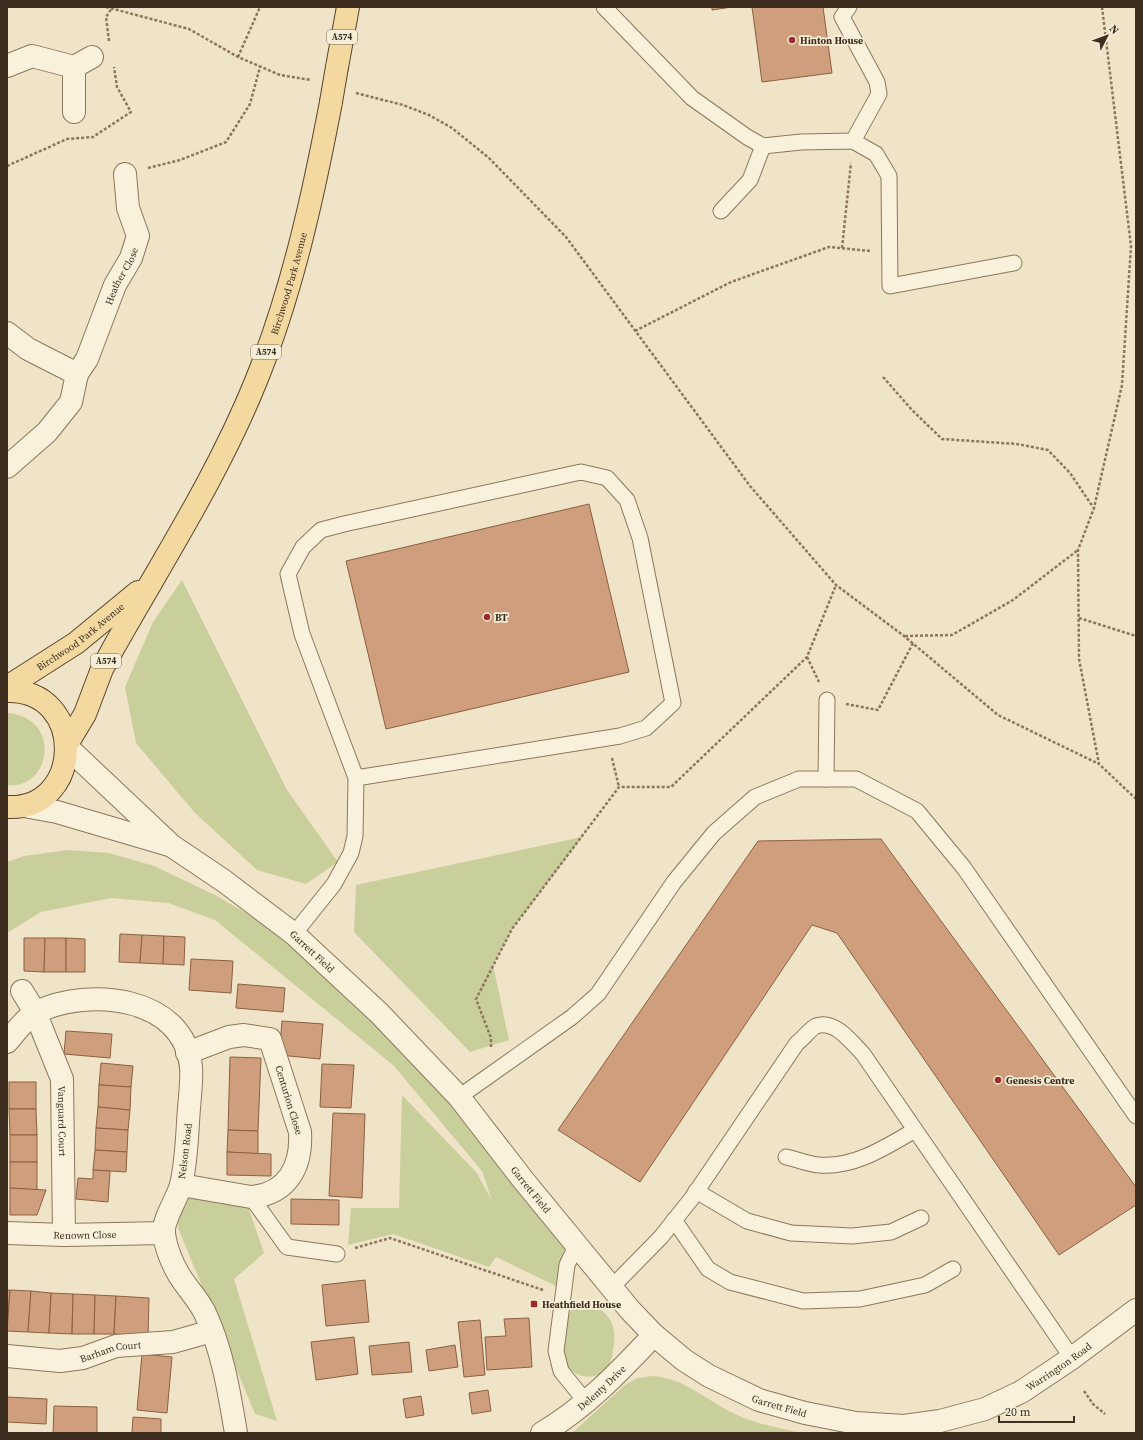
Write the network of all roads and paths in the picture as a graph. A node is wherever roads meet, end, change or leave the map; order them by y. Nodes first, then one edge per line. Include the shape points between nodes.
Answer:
1 (106, 7) edge
2 (260, 7) edge
3 (348, 7) edge
4 (604, 7) edge
5 (849, 7) edge
6 (1102, 7) edge
7 (238, 57) junction
8 (7, 66) edge
9 (260, 67) junction
10 (316, 82) dead end
11 (351, 91) dead end
12 (74, 112) dead end
13 (853, 141) junction
14 (763, 146) junction
15 (125, 174) joint
16 (721, 210) dead end
17 (842, 248) junction
18 (890, 252) junction
19 (1014, 263) dead end
20 (635, 330) junction
21 (7, 333) edge
22 (77, 374) junction
23 (884, 377) dead end
24 (7, 467) edge
25 (1094, 508) junction
26 (1078, 550) junction
27 (150, 581) junction
28 (836, 585) junction
29 (1079, 618) junction
30 (904, 636) junction
31 (1136, 636) edge
32 (913, 643) junction
33 (807, 657) junction
34 (7, 687) edge
35 (7, 691) edge
36 (827, 700) junction
37 (608, 738) junction
38 (67, 745) junction
39 (1098, 764) junction
40 (356, 778) junction
41 (826, 779) junction
42 (620, 787) junction
43 (1136, 799) edge
44 (13, 807) edge
45 (172, 846) junction
46 (294, 934) junction
47 (22, 991) dead end
48 (35, 1012) junction
49 (7, 1042) edge
50 (491, 1047) dead end
51 (187, 1053) junction
52 (459, 1097) junction
53 (1136, 1116) edge
54 (915, 1130) junction
55 (786, 1156) dead end
56 (180, 1185) junction
57 (696, 1191) junction
58 (251, 1197) junction
59 (921, 1218) dead end
60 (674, 1220) junction
61 (7, 1233) edge
62 (164, 1233) junction
63 (64, 1235) junction
64 (576, 1246) junction
65 (337, 1254) joint
66 (953, 1269) dead end
67 (611, 1288) junction
68 (543, 1290) dead end
69 (1136, 1310) edge
70 (212, 1331) junction
71 (654, 1335) junction
72 (7, 1356) edge
73 (1072, 1358) junction
74 (1084, 1391) dead end
75 (586, 1402) junction
76 (1105, 1414) dead end
77 (941, 1427) edge
78 (236, 1433) edge
79 (542, 1433) edge

1 - 7 path via 189,29
2 - 7 path
3 - 27 main road, Birchwood Park Avenue / A574, bridge via 316,182 286,297 256,382 204,491
4 - 14 lane via 692,98
5 - 13 lane via 842,17 877,82 879,94
6 - 25 path via 1131,246 1122,385
7 - 9 path
8 - 12 street via 32,56 83,62
9 - 10 path via 280,75
9 - 15 path via 250,104 226,142 180,160
11 - 20 path via 429,115 452,128 490,158 566,237
13 - 14 lane
13 - 17 path
13 - 18 lane via 876,154 889,176
14 - 16 lane via 750,180
15 - 22 street, Heather Close via 128,208 138,236 131,258 114,285 87,359
17 - 18 path
17 - 20 path via 829,247 731,282
18 - 19 lane via 890,286
20 - 28 path via 750,486
21 - 22 street via 28,349
22 - 24 street, Heather Close via 71,402 47,432
23 - 25 path via 912,410 942,439 1017,444 1048,450 1070,473
25 - 26 path
26 - 29 path
26 - 30 path via 1013,600 952,635
27 - 34 main road, Birchwood Park Avenue / A574 via 91,632 29,675
27 - 38 main road, Birchwood Park Avenue / A574 via 102,669 85,714
28 - 30 path
28 - 33 path
29 - 31 path
29 - 39 path via 1080,659
30 - 32 path
32 - 36 path via 878,710
32 - 39 path via 998,715
33 - 36 path
33 - 42 path via 671,787
35 - 38 main road, A574 via 31,695 45,703 56,715 64,730
36 - 41 lane
37 - 40 lane
37 - 40 lane via 646,728 673,703 640,538 627,500 607,478 581,472 321,530 303,547 288,574 302,634
37 - 42 path
38 - 44 main road, A574 via 66,764 58,780 46,794
38 - 45 street, Garrett Field
39 - 43 path
40 - 46 lane via 356,836 351,853 334,884
41 - 52 lane via 799,779 755,797 749,802 714,833 674,882 598,994 572,1017
41 - 53 lane via 856,779 917,811 964,868
42 - 50 path via 512,929 476,999 491,1038
44 - 45 street, Garrett Field via 64,814
45 - 46 street, Garrett Field via 224,881
46 - 52 street, Garrett Field via 378,1013
47 - 48 street
48 - 49 street
48 - 51 street, Nelson Road via 79,999 122,1001 139,1005 165,1020 182,1041
48 - 63 street, Vanguard Court via 62,1079
51 - 56 street, Nelson Road via 191,1067 191,1084 185,1165
51 - 58 street, Centurion Close via 229,1037 244,1035 270,1039 300,1132 301,1148 294,1173 263,1196
52 - 64 street, Garrett Field
54 - 55 lane via 878,1152 850,1162 819,1165
54 - 57 lane via 863,1054 845,1035 829,1025 816,1026 797,1043
54 - 73 lane
56 - 58 street, Centurion Close
56 - 62 street, Nelson Road
57 - 59 lane via 747,1221 791,1233 852,1236 891,1232
57 - 60 lane
58 - 65 lane via 287,1247
60 - 66 lane via 708,1269 730,1282 803,1301 860,1299 925,1285
60 - 67 lane via 661,1237
61 - 63 street, Renown Close
62 - 63 street, Renown Close
62 - 70 street via 173,1265 193,1293
64 - 67 street, Garrett Field
64 - 75 lane via 567,1265 556,1351 560,1371
65 - 68 path via 390,1238
67 - 71 street, Garrett Field
69 - 73 street, Warrington Road
70 - 72 street, Barham Court via 174,1342 116,1346 83,1358 60,1361
70 - 78 street via 228,1380
71 - 75 street, Delenty Drive
71 - 77 street, Garrett Field via 684,1360 709,1376 759,1400 805,1413 856,1423
73 - 77 street, Warrington Road via 1020,1392
74 - 76 path via 1093,1404
75 - 79 street, Delenty Drive via 566,1419

